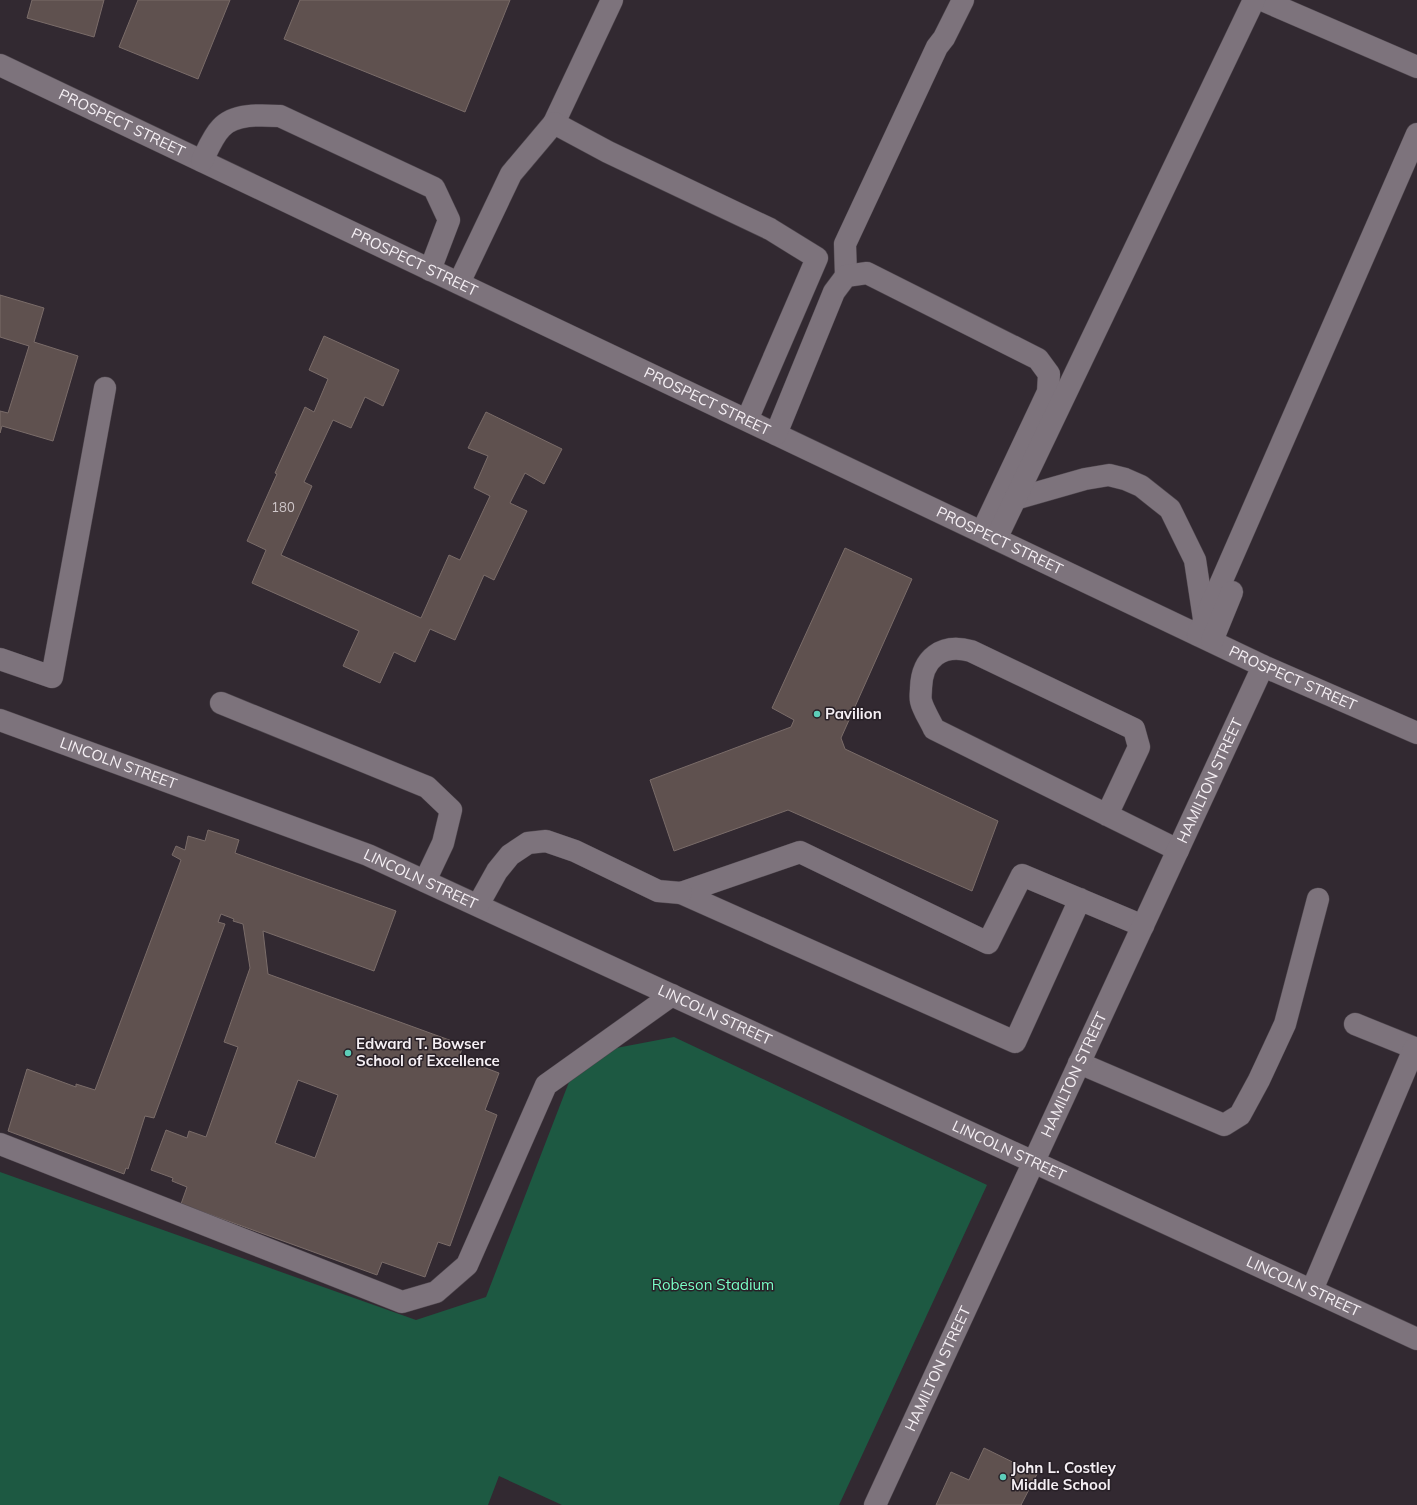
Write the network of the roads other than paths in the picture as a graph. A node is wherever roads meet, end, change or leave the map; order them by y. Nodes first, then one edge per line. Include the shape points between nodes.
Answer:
1 (612, 0) edge
2 (963, 0) edge
3 (1254, 0) edge
4 (1262, 0) edge
5 (0, 65) edge
6 (1417, 67) edge
7 (554, 123) junction
8 (1417, 134) edge
9 (202, 161) junction
10 (1417, 168) edge
11 (430, 270) junction
12 (846, 276) junction
13 (459, 283) junction
14 (105, 388) dead end
15 (747, 420) junction
16 (776, 434) junction
17 (1015, 499) junction
18 (989, 535) junction
19 (1204, 632) junction
20 (0, 659) edge
21 (1263, 666) junction
22 (221, 704) dead end
23 (0, 720) edge
24 (1417, 732) edge
25 (1107, 814) junction
26 (1178, 850) junction
27 (425, 881) junction
28 (682, 892) junction
29 (1080, 899) junction
30 (1318, 899) dead end
31 (478, 905) junction
32 (1143, 926) junction
33 (672, 995) junction
34 (1355, 1024) dead end
35 (1416, 1049) edge
36 (1079, 1063) junction
37 (0, 1144) edge
38 (1034, 1162) junction
39 (1312, 1290) junction
40 (1417, 1339) edge
41 (875, 1505) edge

1 - 7 street
2 - 12 street via 937,47 845,244
3 - 17 street
4 - 6 street
5 - 9 street, PROSPECT STREET
7 - 13 street via 511,174
7 - 15 street via 608,152 770,229 817,258
8 - 19 street
9 - 11 street, PROSPECT STREET
9 - 11 street via 221,128 233,120 259,115 280,116 434,188 450,220
10 - 19 street
11 - 13 street, PROSPECT STREET
12 - 16 street via 834,292
12 - 18 street via 867,273 1038,359 1049,374 1048,392
13 - 15 street, PROSPECT STREET
14 - 20 street via 52,677
15 - 16 street, PROSPECT STREET
16 - 18 street, PROSPECT STREET
17 - 18 street
17 - 19 street via 1085,479 1109,476 1141,486 1170,509 1195,560
18 - 19 street, PROSPECT STREET
19 - 21 street, PROSPECT STREET
21 - 24 street, PROSPECT STREET
21 - 26 street, HAMILTON STREET
22 - 27 street via 428,787 451,810 442,843
23 - 27 street, LINCOLN STREET via 368,855
25 - 25 street via 1139,747 1134,729 971,651 960,648 947,650 932,657 922,676 920,700 934,729
25 - 26 street
26 - 32 street, HAMILTON STREET
27 - 31 street, LINCOLN STREET
28 - 29 street via 800,852 988,943 1022,875
28 - 29 street via 1015,1042
28 - 31 street via 658,891 575,851 546,841 528,843 510,855 496,871
29 - 32 street
30 - 36 street via 1286,1024 1240,1116 1224,1125
31 - 33 street, LINCOLN STREET
32 - 36 street, HAMILTON STREET
33 - 37 street via 546,1085 467,1265 436,1292 402,1302
33 - 38 street, LINCOLN STREET
34 - 35 street
35 - 39 street
36 - 38 street, HAMILTON STREET
38 - 39 street, LINCOLN STREET
38 - 41 street, HAMILTON STREET
39 - 40 street, LINCOLN STREET

